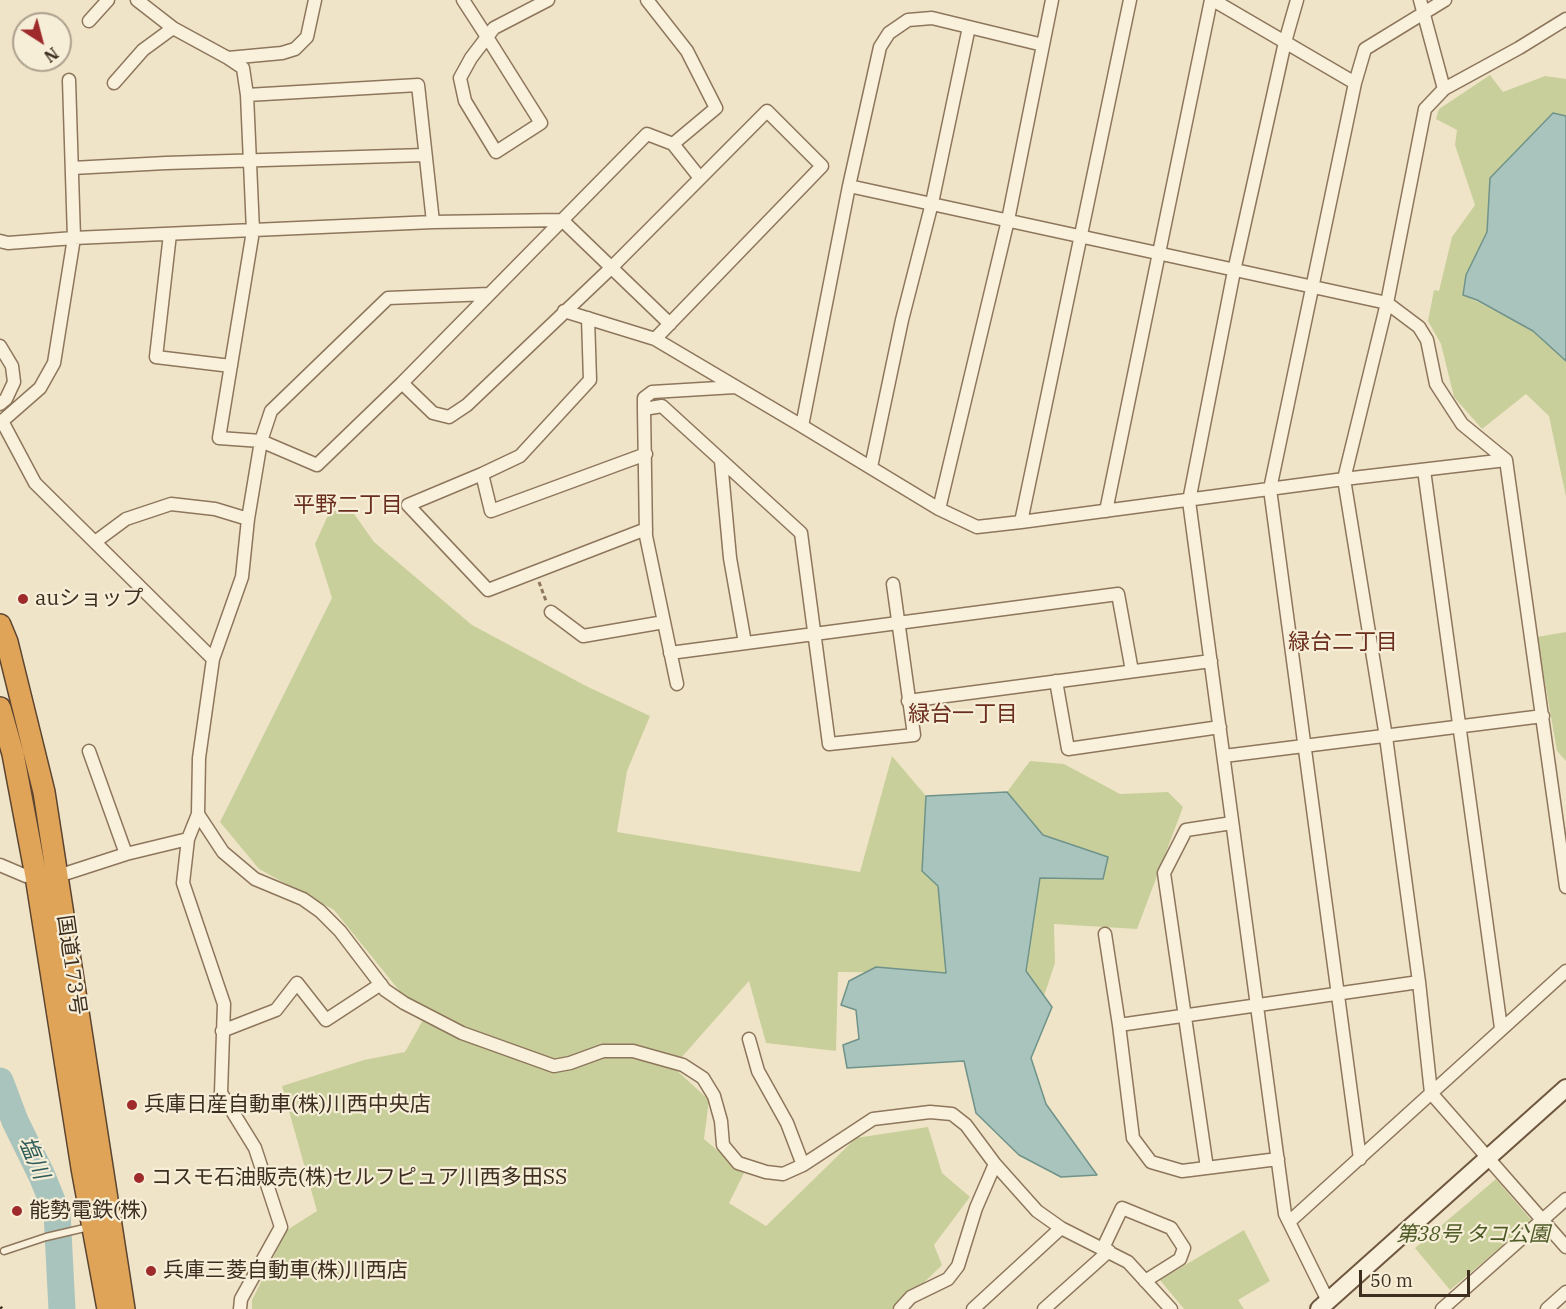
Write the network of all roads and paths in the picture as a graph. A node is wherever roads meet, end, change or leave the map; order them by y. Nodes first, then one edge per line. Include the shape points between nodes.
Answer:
1 (108, 0) edge
2 (137, 0) edge
3 (315, 0) edge
4 (463, 0) edge
5 (548, 0) edge
6 (647, 0) edge
7 (1052, 0) edge
8 (1130, 0) edge
9 (1212, 0) edge
10 (1297, 0) edge
11 (1420, 0) edge
12 (1445, 0) edge
13 (1424, 13) junction
14 (1566, 19) edge
15 (89, 21) dead end
16 (969, 27) junction
17 (173, 28) junction
18 (487, 38) junction
19 (1285, 42) junction
20 (1043, 45) junction
21 (228, 58) junction
22 (69, 80) dead end
23 (114, 83) dead end
24 (1355, 83) junction
25 (1444, 89) junction
26 (247, 95) junction
27 (673, 144) junction
28 (425, 155) junction
29 (250, 161) junction
30 (72, 168) junction
31 (700, 178) junction
32 (849, 186) junction
33 (932, 203) junction
34 (562, 220) junction
35 (1008, 220) junction
36 (433, 222) junction
37 (253, 230) junction
38 (170, 234) junction
39 (1081, 236) junction
40 (74, 238) junction
41 (0, 241) edge
42 (1158, 254) junction
43 (611, 268) junction
44 (1234, 271) junction
45 (1312, 285) junction
46 (489, 294) junction
47 (1387, 303) junction
48 (564, 311) junction
49 (588, 318) junction
50 (670, 324) junction
51 (655, 339) junction
52 (0, 346) edge
53 (231, 366) junction
54 (402, 382) junction
55 (736, 387) junction
56 (0, 404) edge
57 (644, 408) junction
58 (1, 422) edge
59 (802, 426) junction
60 (261, 441) junction
61 (646, 454) junction
62 (1506, 460) junction
63 (721, 461) junction
64 (871, 467) junction
65 (1424, 470) junction
66 (482, 474) junction
67 (1344, 479) junction
68 (1270, 489) junction
69 (1190, 501) junction
70 (939, 509) junction
71 (1106, 511) junction
72 (248, 519) junction
73 (1021, 522) junction
74 (646, 529) junction
75 (95, 542) junction
76 (536, 572) junction
77 (893, 584) dead end
78 (550, 612) joint
79 (664, 621) junction
80 (898, 623) junction
81 (0, 626) edge
82 (814, 634) junction
83 (745, 643) junction
84 (670, 653) junction
85 (213, 659) junction
86 (1211, 661) junction
87 (1132, 671) junction
88 (1056, 681) junction
89 (677, 684) dead end
90 (908, 701) junction
91 (0, 708) edge
92 (1543, 716) junction
93 (1220, 727) junction
94 (1458, 728) junction
95 (1386, 737) junction
96 (1306, 746) junction
97 (89, 751) dead end
98 (1224, 756) junction
99 (198, 814) junction
100 (1232, 823) junction
101 (188, 839) junction
102 (126, 854) junction
103 (0, 865) edge
104 (36, 876) junction
105 (58, 876) junction
106 (1566, 886) edge
107 (1105, 934) dead end
108 (1566, 971) edge
109 (1419, 982) junction
110 (381, 984) junction
111 (1336, 995) junction
112 (1257, 1006) junction
113 (1185, 1016) junction
114 (1119, 1025) junction
115 (1501, 1028) junction
116 (222, 1031) junction
117 (750, 1039) dead end
118 (1566, 1088) edge
119 (1431, 1093) junction
120 (1488, 1157) junction
121 (1278, 1159) junction
122 (1360, 1160) junction
123 (995, 1164) junction
124 (803, 1165) junction
125 (1207, 1168) junction
126 (1566, 1199) edge
127 (1542, 1220) junction
128 (1289, 1222) junction
129 (93, 1226) junction
130 (1061, 1228) junction
131 (1566, 1247) edge
132 (1106, 1250) junction
133 (4, 1251) dead end
134 (1145, 1281) junction
135 (1566, 1293) edge
136 (1323, 1305) edge
137 (1168, 1308) edge
138 (108, 1309) edge
139 (124, 1309) edge
140 (240, 1309) edge
141 (900, 1309) edge
142 (974, 1309) edge
143 (1044, 1309) edge
144 (1442, 1309) edge
145 (1547, 1309) edge

1 - 15 street
2 - 17 street
3 - 21 street via 307,37 295,49
4 - 18 street
5 - 18 street via 494,28
6 - 27 street via 687,51 716,108
7 - 20 street
8 - 39 street
9 - 19 street
9 - 42 street
10 - 19 street
11 - 13 street
12 - 13 street
13 - 24 street via 1365,49
13 - 25 street
14 - 25 street
16 - 20 street
16 - 32 street via 932,18 908,20 889,33 880,47
16 - 33 street
17 - 21 street
17 - 23 street via 143,50
18 - 18 street via 460,78 465,101 496,152 541,123
19 - 24 street
19 - 44 street
20 - 35 street
21 - 26 street via 243,68
22 - 30 street
24 - 45 street
25 - 47 street via 1425,109
26 - 28 street via 418,85
26 - 29 street
27 - 31 street
27 - 34 street via 646,134
28 - 29 street
28 - 36 street
29 - 30 street
29 - 37 street
30 - 40 street
31 - 43 street
31 - 50 street via 768,111 822,166
32 - 33 street
32 - 59 street
33 - 35 street
33 - 64 street
34 - 36 street
34 - 43 street
34 - 46 street
35 - 39 street
35 - 70 street
36 - 37 street
37 - 38 street
37 - 53 street
38 - 40 street
38 - 53 street via 156,357
39 - 42 street
39 - 73 street
40 - 41 street
40 - 58 street via 54,363 40,388
42 - 44 street
42 - 71 street
43 - 48 street
43 - 50 street
44 - 45 street
44 - 69 street
45 - 47 street
45 - 68 street
46 - 54 street
46 - 60 street via 388,298 272,411
47 - 62 street via 1419,327 1428,340 1436,384 1462,424
47 - 67 street
48 - 49 street
48 - 54 street via 467,405 449,417 433,413
49 - 51 street
49 - 66 street via 590,380 520,456
50 - 51 street
51 - 55 street
52 - 56 street via 12,366 14,382
53 - 60 street via 219,438
54 - 60 street via 317,465
55 - 57 street via 652,392 644,398
55 - 59 street
57 - 61 street
57 - 63 street via 662,406
58 - 75 street via 35,483
59 - 64 street
60 - 72 street
61 - 66 street via 491,511
61 - 74 street
62 - 65 street
62 - 92 street
63 - 82 street via 801,533
63 - 83 street via 730,558
64 - 70 street
65 - 67 street
65 - 94 street
66 - 76 street via 408,505 488,590
67 - 68 street
67 - 95 street
68 - 69 street
68 - 96 street
69 - 71 street
69 - 86 street
70 - 73 street via 977,527
71 - 73 street
72 - 75 street via 215,509 171,504 126,519
72 - 85 street via 242,577
74 - 76 street
74 - 79 street
75 - 85 street
76 - 78 path
77 - 80 street
78 - 79 street via 583,636
79 - 84 street
80 - 82 street
80 - 87 street via 1118,594
80 - 90 street
81 - 105 highway, 国道173号 via 44,792
82 - 83 street
82 - 90 street via 829,744 914,735
83 - 84 street
84 - 89 street
85 - 99 street via 199,758
86 - 87 street
86 - 93 street
87 - 88 street
88 - 90 street
88 - 93 street via 1068,749
91 - 104 highway, 国道173号 via 13,754
92 - 94 street
92 - 106 street
93 - 98 street
94 - 95 street
94 - 115 street
95 - 96 street
95 - 109 street
96 - 98 street
96 - 111 street
97 - 102 street
98 - 100 street
99 - 101 street
99 - 110 street via 223,852 255,879 303,899 320,911
100 - 112 street
100 - 113 street via 1186,830 1164,873
101 - 102 street
101 - 116 street via 183,883 224,1004
102 - 105 street
103 - 104 street
104 - 105 street
104 - 129 highway, 国道173号
105 - 139 highway, 国道173号
107 - 114 street
108 - 115 street
109 - 111 street
109 - 119 street
110 - 116 street via 326,1020 297,984 276,1010
110 - 124 street via 404,1002 462,1033 554,1066 603,1051 633,1051 683,1065 703,1078 714,1096 722,1121 723,1144 738,1163 783,1174
111 - 112 street
111 - 122 street
112 - 113 street
112 - 121 street
113 - 114 street
113 - 125 street
114 - 125 street via 1133,1138 1151,1162 1182,1171
115 - 119 street
116 - 140 street via 221,1093 255,1148 281,1227 241,1299
117 - 124 street via 758,1071
118 - 120 street
119 - 120 street
119 - 122 street
120 - 127 street
120 - 136 street
121 - 125 street
121 - 128 street
122 - 128 street
123 - 124 street via 966,1125 952,1114 930,1112 873,1119
123 - 130 street via 1037,1211
123 - 141 street via 958,1266 948,1279 911,1297
126 - 127 street
127 - 131 street
127 - 144 street
128 - 136 street
129 - 133 lane
129 - 138 highway, 国道173号
130 - 132 street
130 - 142 street
132 - 134 street via 1128,1262
132 - 134 street via 1122,1208 1171,1228 1184,1248 1180,1259
132 - 143 street
134 - 137 street
135 - 145 street

